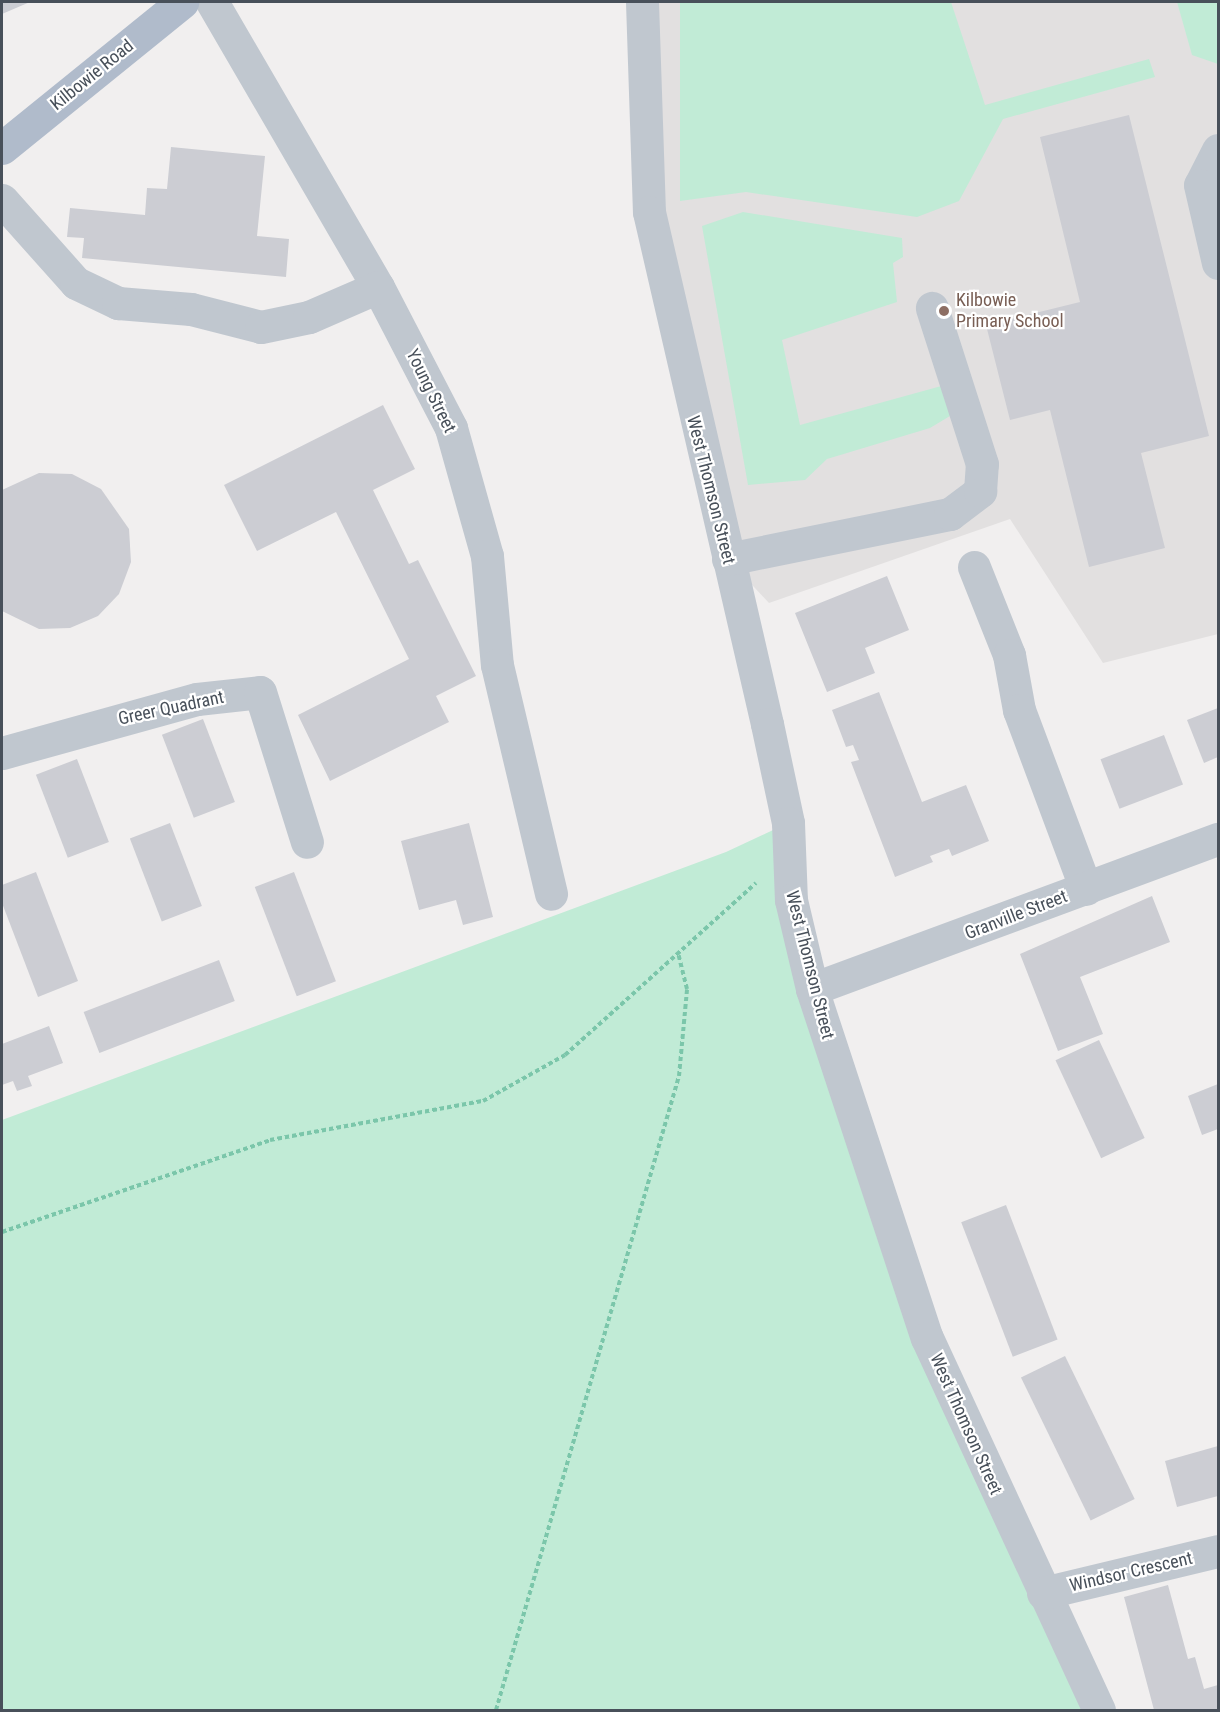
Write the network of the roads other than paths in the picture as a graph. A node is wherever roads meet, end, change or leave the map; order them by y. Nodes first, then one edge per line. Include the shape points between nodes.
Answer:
1 (182, 2) edge
2 (212, 2) edge
3 (642, 2) edge
4 (2, 148) edge
5 (1218, 150) edge
6 (2, 200) edge
7 (1218, 263) edge
8 (378, 287) junction
9 (932, 308) dead end
10 (728, 559) junction
11 (974, 567) dead end
12 (2, 753) edge
13 (1218, 839) edge
14 (307, 842) dead end
15 (1086, 889) junction
16 (551, 894) dead end
17 (812, 989) junction
18 (1218, 1551) edge
19 (1043, 1593) junction
20 (1099, 1710) edge

1 - 4 main road, Kilbowie Road
2 - 8 street, Young Street
3 - 10 street, West Thomson Street via 649,212
5 - 7 street via 1200,185
6 - 8 street via 76,283 118,303 191,309 261,327 309,317
8 - 16 street, Young Street via 457,450 487,556 497,665
9 - 10 street via 982,465 980,491 950,514
10 - 17 street, West Thomson Street via 788,823 791,900
11 - 15 street
12 - 14 street, Greer Quadrant via 197,699 260,692
13 - 15 street, Granville Street
15 - 17 street, Granville Street
17 - 19 street, West Thomson Street via 927,1338
18 - 19 street, Windsor Crescent
19 - 20 street, West Thomson Street

